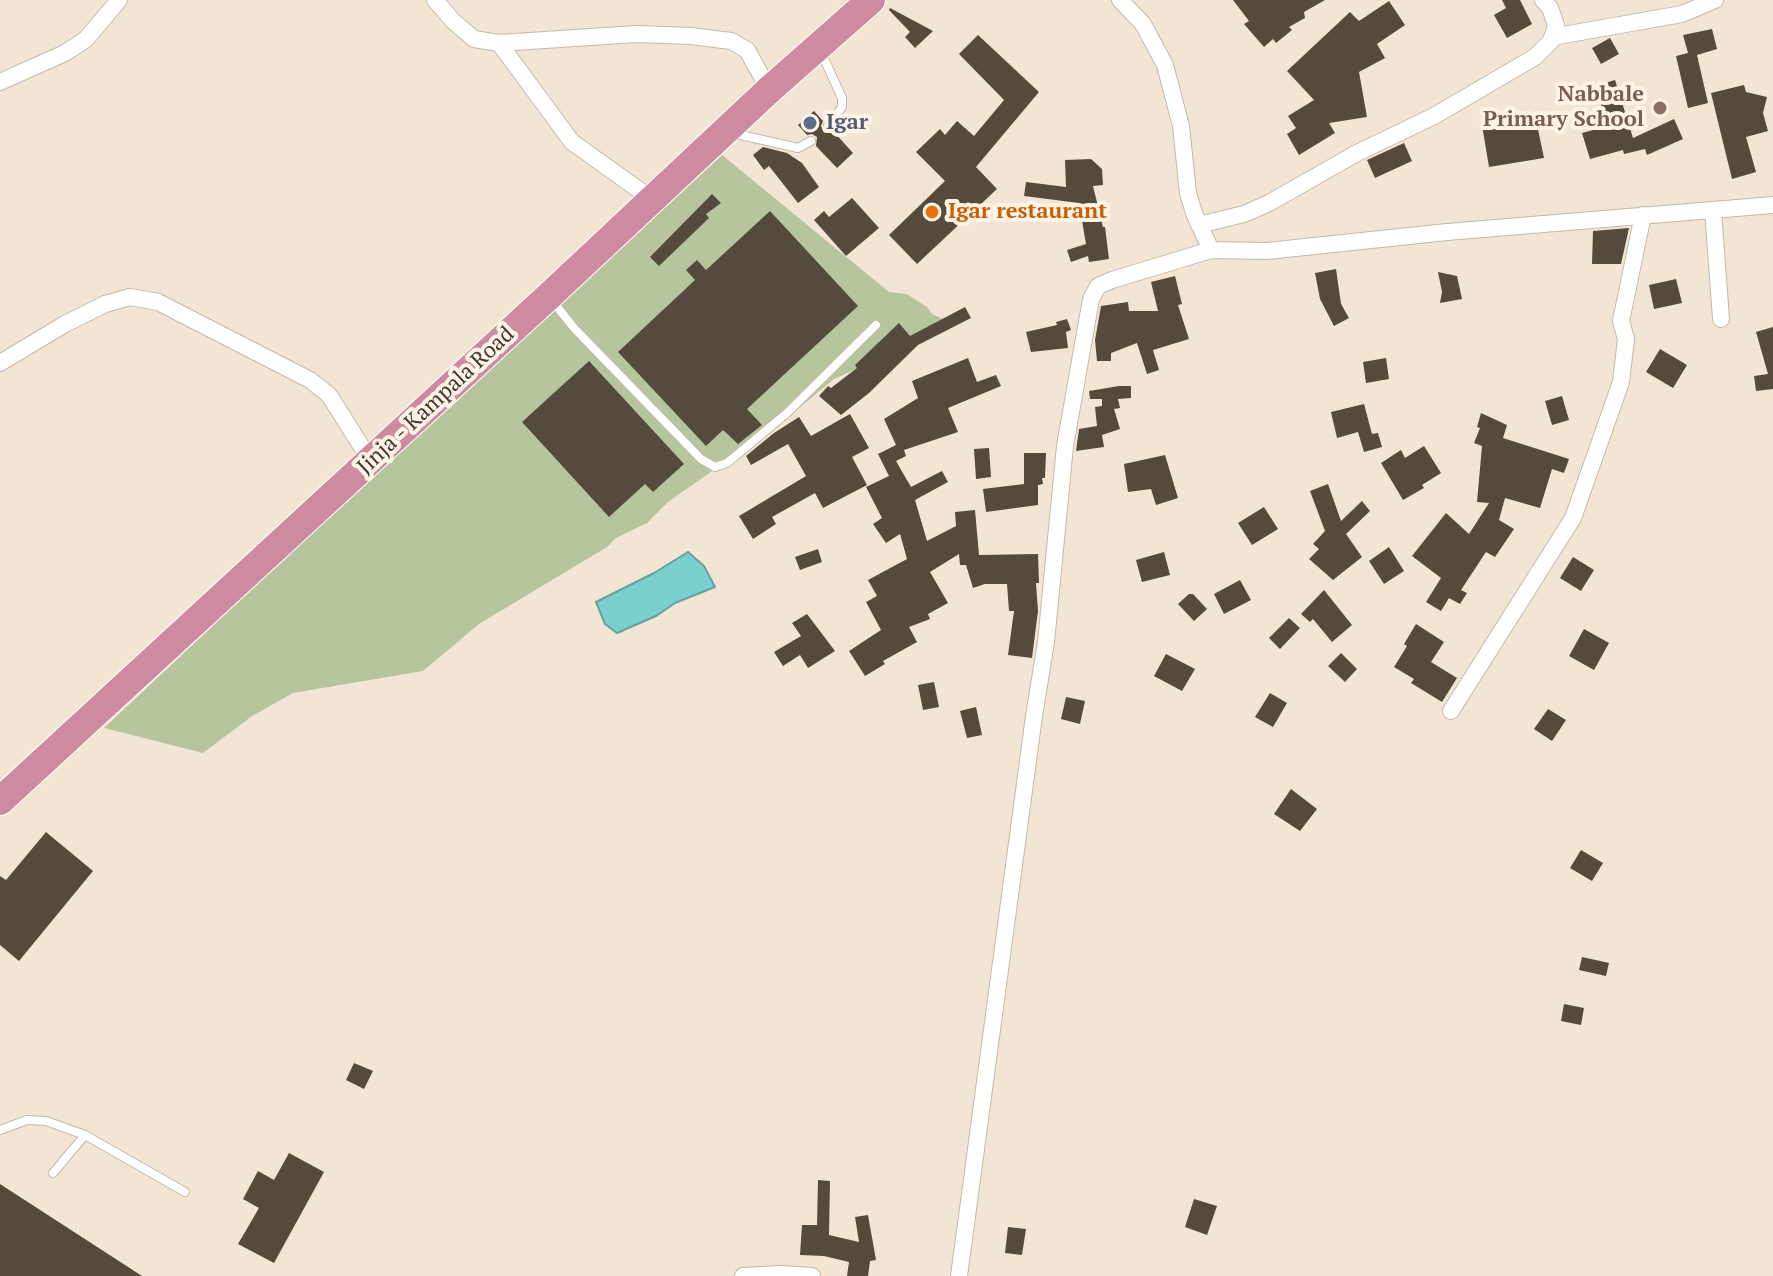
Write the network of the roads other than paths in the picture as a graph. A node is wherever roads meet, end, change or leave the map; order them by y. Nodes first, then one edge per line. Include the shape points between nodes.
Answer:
1 (119, 0) edge
2 (435, 0) edge
3 (871, 0) edge
4 (1120, 0) edge
5 (1543, 0) edge
6 (1715, 0) edge
7 (1552, 37) junction
8 (499, 43) junction
9 (819, 47) junction
10 (0, 82) edge
11 (769, 90) junction
12 (828, 126) dead end
13 (725, 131) junction
14 (811, 141) dead end
15 (653, 200) junction
16 (1773, 205) edge
17 (1713, 210) junction
18 (1643, 215) junction
19 (1199, 225) junction
20 (1211, 250) junction
21 (549, 296) junction
22 (1721, 319) dead end
23 (876, 325) dead end
24 (0, 363) edge
25 (370, 460) junction
26 (1451, 711) dead end
27 (0, 801) edge
28 (0, 1130) edge
29 (85, 1135) junction
30 (53, 1173) dead end
31 (185, 1192) dead end
32 (743, 1276) edge
33 (812, 1276) edge
34 (959, 1276) edge

1 - 10 street via 86,39
2 - 8 street via 474,39
3 - 9 highway, Jinja - Kampala Road
4 - 19 street via 1143,24 1169,78 1181,126 1188,193
5 - 7 street via 1556,25
6 - 7 street via 1682,14
7 - 19 street via 1535,57 1434,116 1269,203
8 - 11 street via 637,34 731,41 747,50
8 - 15 street via 572,142
9 - 11 highway, Jinja - Kampala Road
9 - 12 lane via 842,98 842,107
11 - 13 highway, Jinja - Kampala Road
13 - 14 lane via 798,148
13 - 15 highway, Jinja - Kampala Road
15 - 21 highway, Jinja - Kampala Road
16 - 17 street
17 - 18 street
17 - 22 street
18 - 20 street via 1267,251
18 - 26 street via 1621,321 1626,339 1621,382 1573,518
19 - 20 street
20 - 34 street via 1112,280 1098,286 1091,299 1065,446 1046,642
21 - 23 lane via 701,459 715,467 787,413
21 - 25 highway, Jinja - Kampala Road
24 - 25 street via 105,304 130,297 158,302 310,380 329,395
25 - 27 highway, Jinja - Kampala Road
28 - 29 lane via 27,1120 46,1121
29 - 30 lane
29 - 31 lane
32 - 33 street

